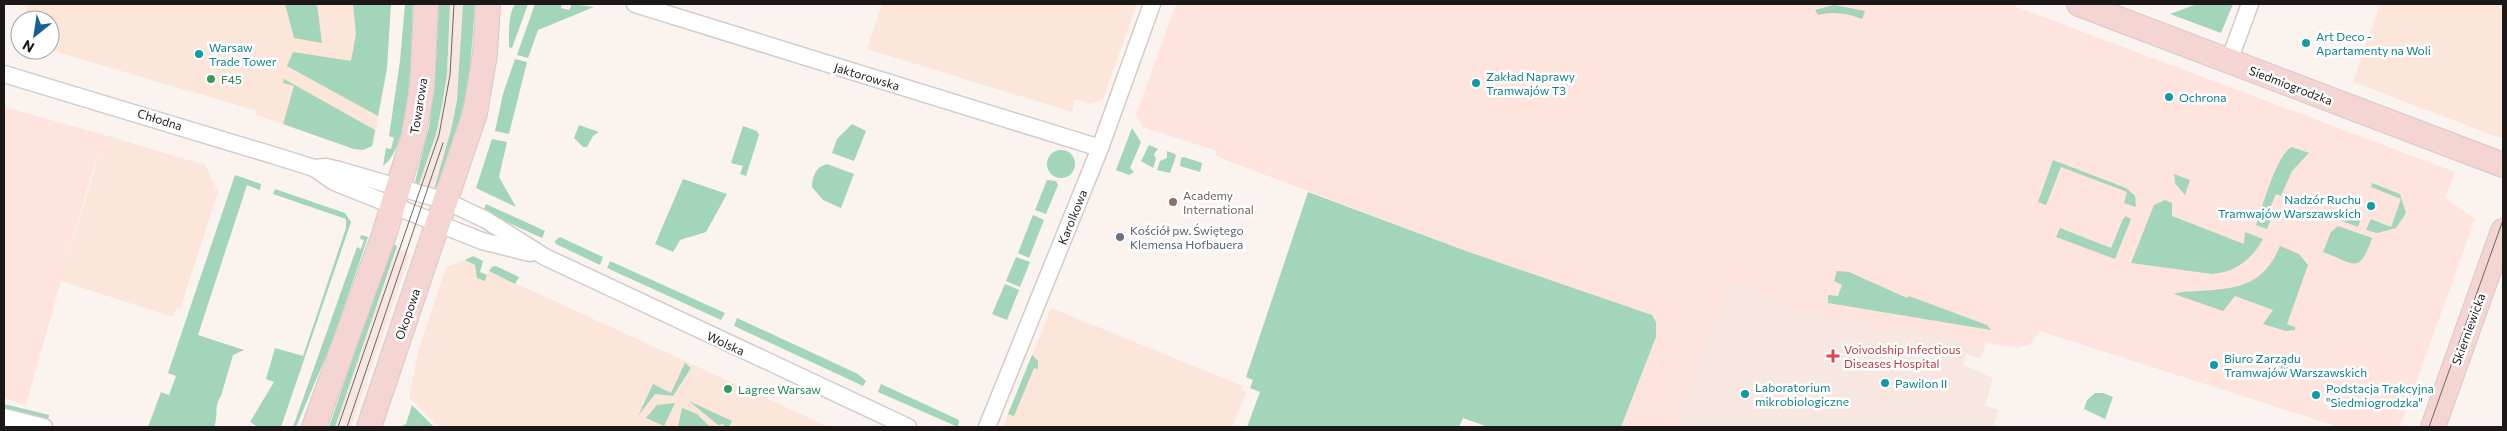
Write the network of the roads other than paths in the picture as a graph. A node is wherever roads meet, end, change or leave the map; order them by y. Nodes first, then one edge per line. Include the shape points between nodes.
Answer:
1 (426, 4) edge
2 (488, 4) edge
3 (635, 4) edge
4 (1152, 4) edge
5 (2080, 4) edge
6 (2250, 4) edge
7 (2228, 61) junction
8 (4, 74) edge
9 (1100, 148) junction
10 (2503, 165) edge
11 (424, 193) joint
12 (396, 196) junction
13 (446, 201) junction
14 (416, 214) joint
15 (438, 223) junction
16 (2503, 231) edge
17 (545, 257) junction
18 (4, 417) edge
19 (44, 427) edge
20 (314, 427) edge
21 (369, 427) edge
22 (908, 427) edge
23 (986, 427) edge
24 (2434, 427) edge

1 - 12 main road, Towarowa via 422,89 413,138
2 - 13 main road via 485,54 475,113
3 - 9 street, Jaktorowska
4 - 9 street, Karolkowa
5 - 7 main road, Siedmiogrodzka
6 - 7 street
7 - 10 main road, Siedmiogrodzka
8 - 12 street, Chłodna via 314,168 332,168
9 - 23 street, Karolkowa
11 - 12 street, Chłodna
11 - 13 street, Wolska
12 - 14 street, Chłodna
12 - 20 main road
13 - 15 main road, Okopowa
13 - 17 street, Wolska via 486,220
14 - 15 street, Wolska
15 - 17 street, Wolska via 482,241
15 - 21 main road, Okopowa
16 - 24 main road, Skierniewicka
17 - 22 street, Wolska
18 - 19 street

